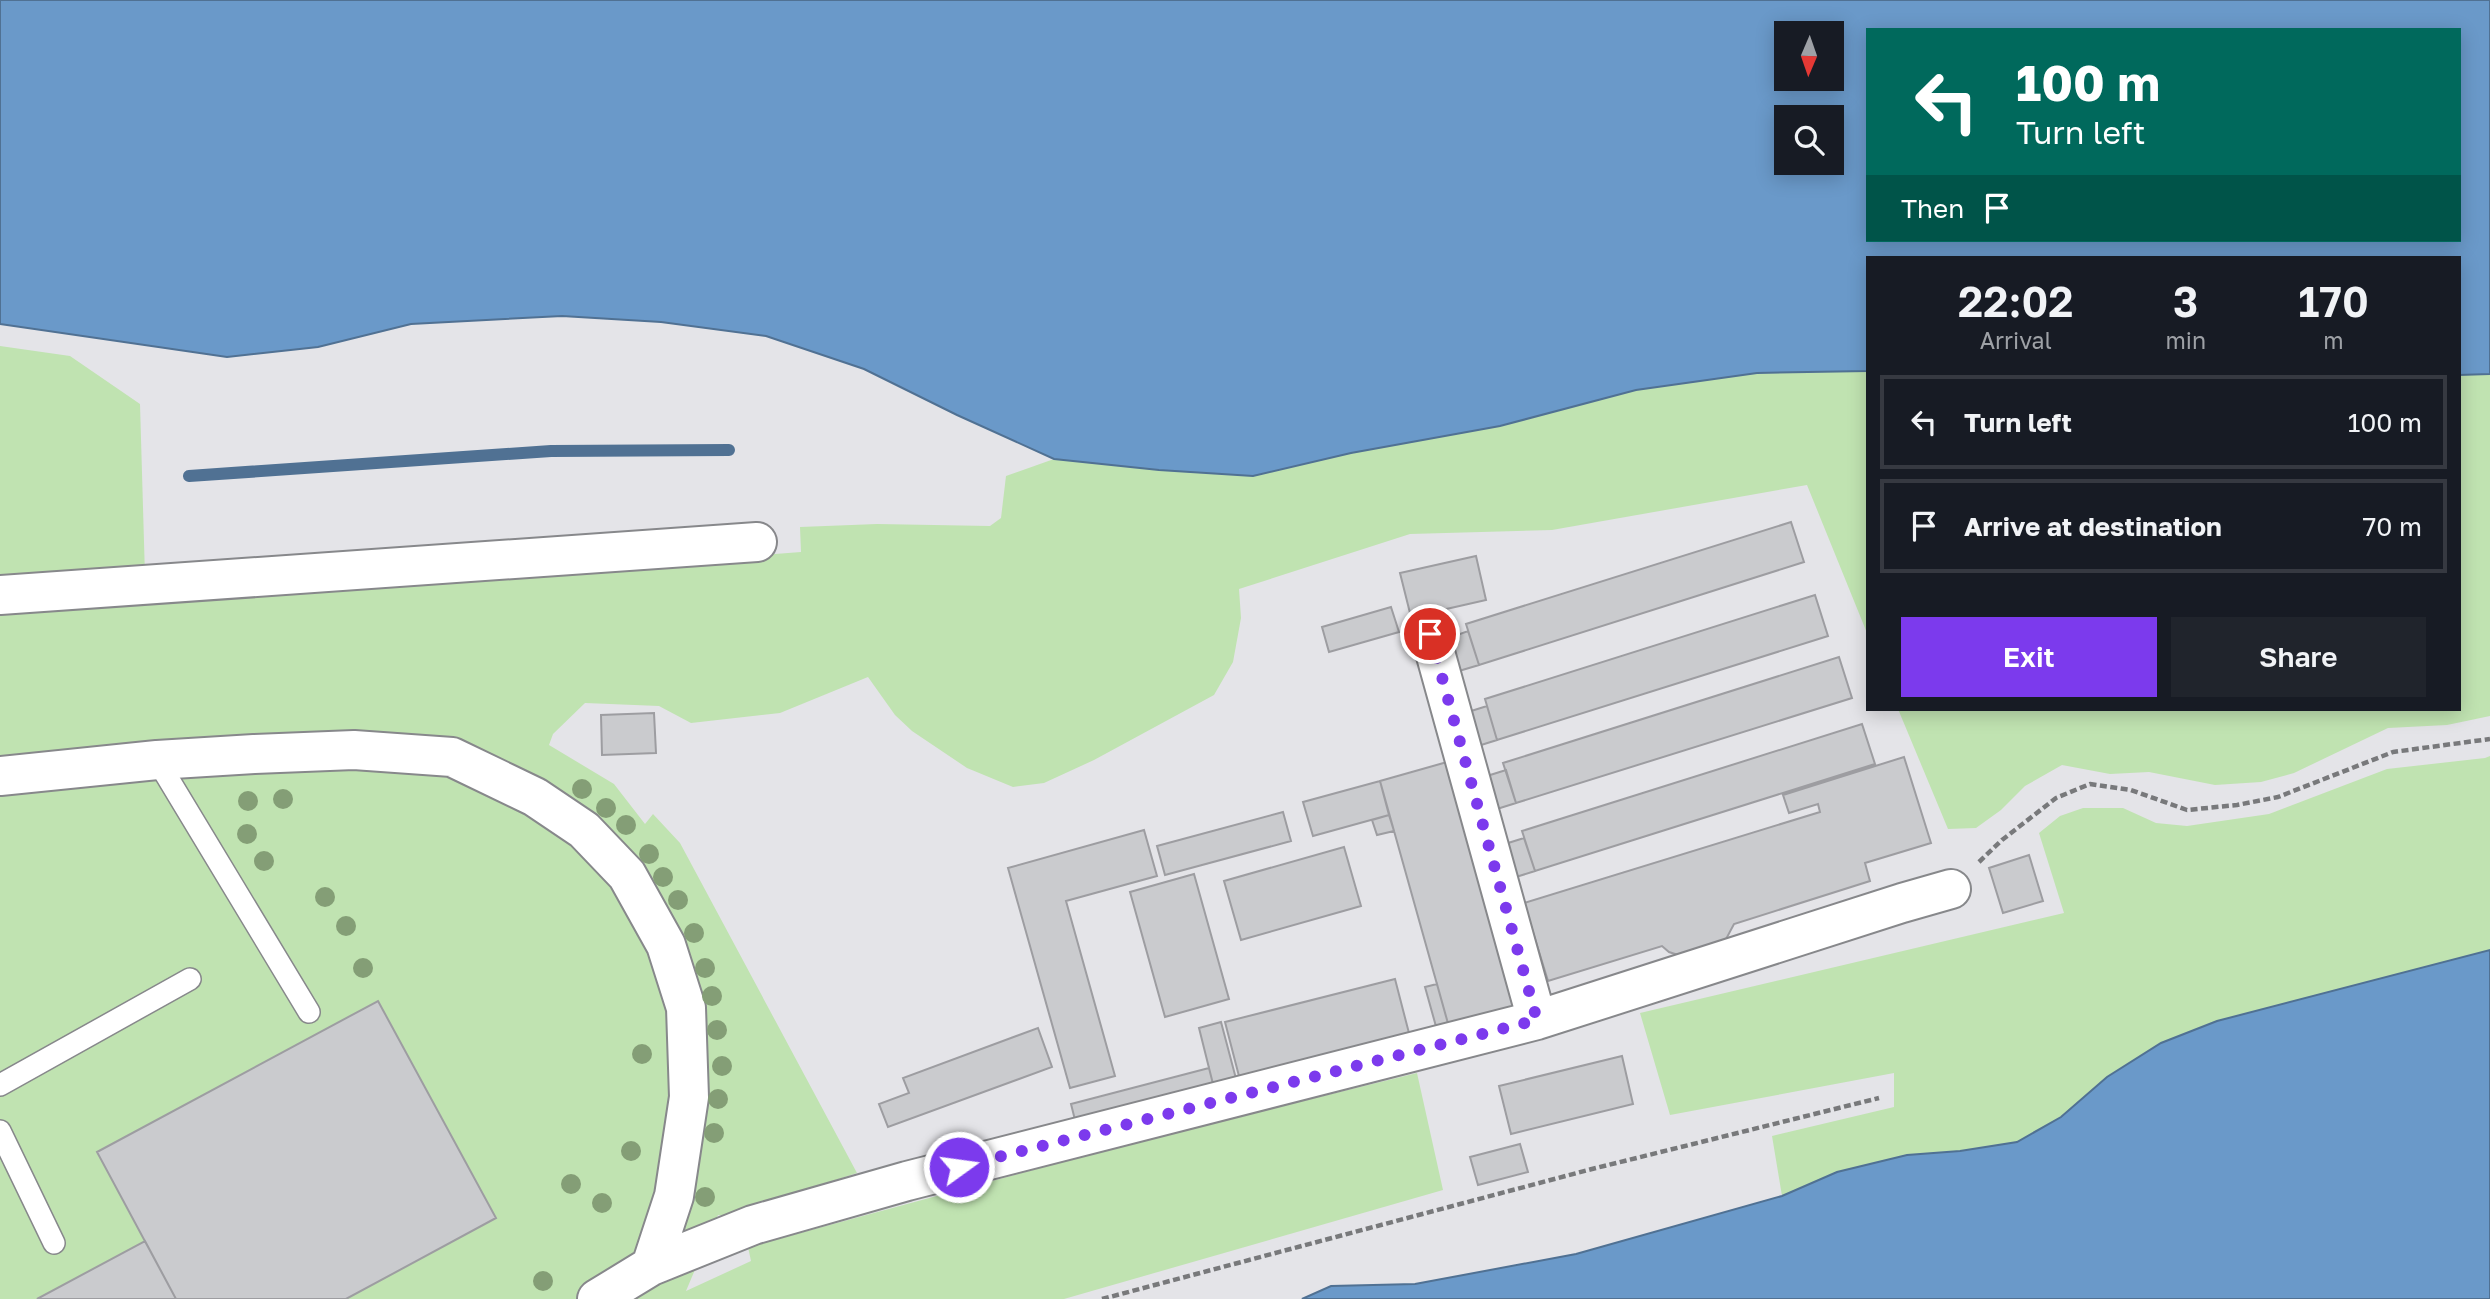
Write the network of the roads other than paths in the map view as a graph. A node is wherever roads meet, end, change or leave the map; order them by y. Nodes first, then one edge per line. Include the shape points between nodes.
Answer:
1 (757, 542) dead end
2 (0, 595) edge
3 (1430, 634) dead end
4 (157, 760) junction
5 (0, 776) edge
6 (1951, 889) road end
7 (190, 979) dead end
8 (309, 1012) dead end
9 (1537, 1020) junction
10 (0, 1085) edge
11 (3, 1142) edge
12 (54, 1243) dead end
13 (651, 1266) junction
14 (597, 1299) edge

1 - 2 street
3 - 9 street
4 - 5 street
4 - 8 lane
4 - 13 street via 354,750 452,757 536,797 583,830 627,875 666,945 686,1009 689,1097 674,1196
6 - 9 street
7 - 10 lane
9 - 13 street via 907,1181 753,1225
11 - 12 lane
13 - 14 street

